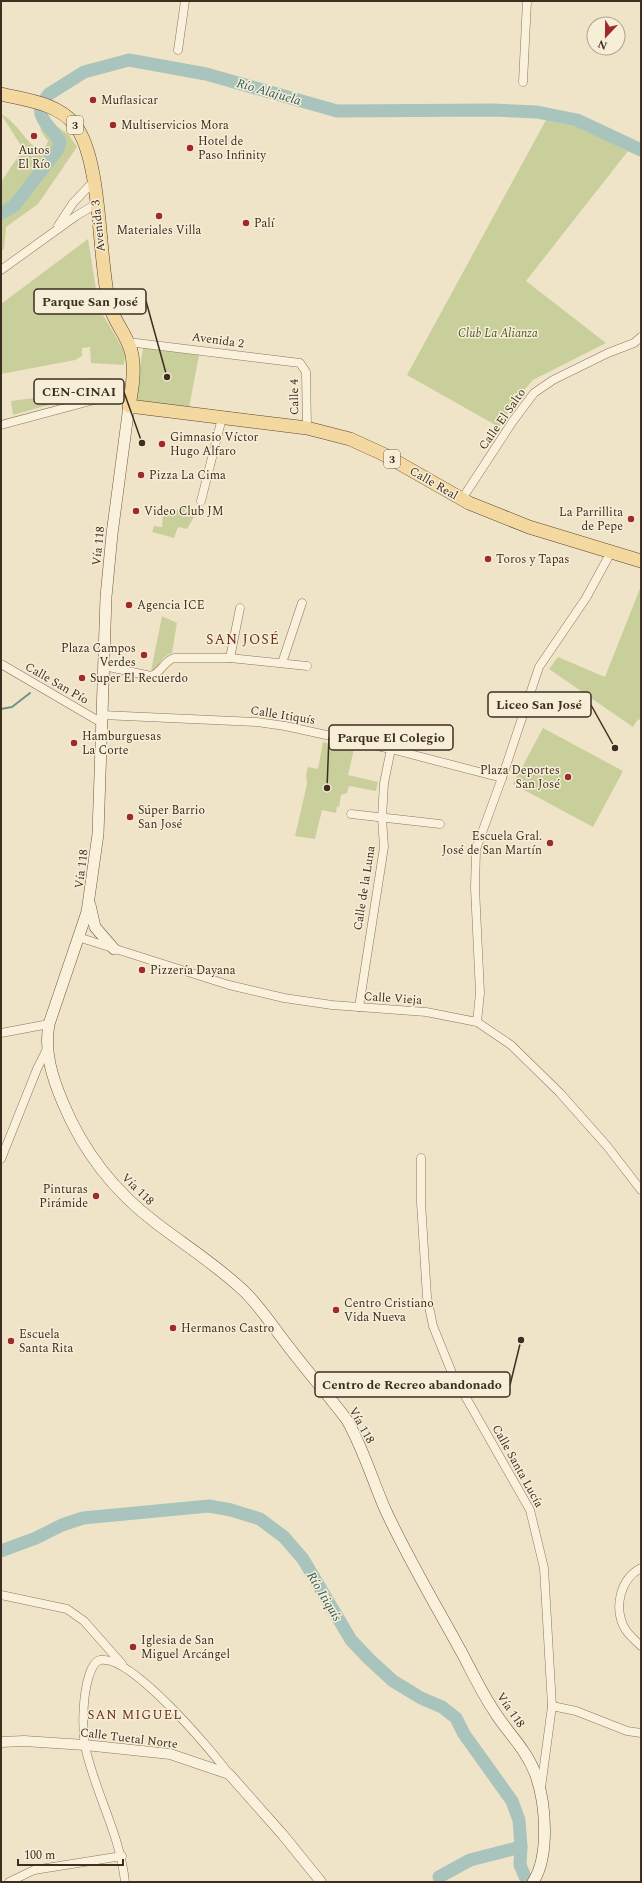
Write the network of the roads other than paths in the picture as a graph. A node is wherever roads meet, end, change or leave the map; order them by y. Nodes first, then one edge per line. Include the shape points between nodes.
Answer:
1 (185, 1) edge
2 (527, 1) edge
3 (178, 50) dead end
4 (523, 82) dead end
5 (1, 94) edge
6 (93, 182) junction
7 (96, 204) junction
8 (54, 232) junction
9 (1, 270) edge
10 (641, 337) edge
11 (128, 342) junction
12 (303, 365) joint
13 (131, 393) junction
14 (129, 406) junction
15 (222, 418) junction
16 (1, 425) edge
17 (307, 428) junction
18 (462, 499) junction
19 (201, 501) dead end
20 (612, 552) junction
21 (641, 561) edge
22 (302, 603) dead end
23 (240, 608) dead end
24 (230, 658) junction
25 (1, 664) edge
26 (282, 664) junction
27 (104, 666) junction
28 (307, 666) dead end
29 (102, 719) junction
30 (391, 749) junction
31 (502, 778) junction
32 (351, 814) dead end
33 (382, 818) junction
34 (440, 824) dead end
35 (90, 901) junction
36 (78, 937) junction
37 (114, 949) junction
38 (359, 1007) junction
39 (477, 1022) junction
40 (49, 1024) junction
41 (1, 1033) edge
42 (47, 1049) junction
43 (421, 1158) dead end
44 (1, 1159) edge
45 (641, 1190) edge
46 (641, 1568) edge
47 (1, 1595) edge
48 (641, 1646) edge
49 (125, 1667) junction
50 (552, 1706) junction
51 (641, 1733) edge
52 (1, 1742) edge
53 (85, 1745) junction
54 (529, 1760) junction
55 (545, 1761) junction
56 (229, 1774) junction
57 (540, 1795) junction
58 (122, 1856) junction
59 (534, 1880) edge
60 (9, 1882) edge
61 (125, 1882) edge
62 (321, 1882) edge

1 - 3 street
2 - 4 street
5 - 6 main road, Avenida 3 / 3 via 44,105 63,114 79,131 87,148
6 - 7 main road, Avenida 3 / 3
6 - 8 street via 73,203
7 - 8 street
7 - 11 main road, Avenida 3 / 3 via 109,305
8 - 9 street
10 - 18 street, Calle El Salto via 634,343 553,380 534,393
11 - 12 street, Avenida 2 via 296,362
11 - 13 main road, Avenida 3 / 3 via 133,364
12 - 17 street, Calle 4 via 306,372
13 - 14 main road, Avenida 3 / 3
13 - 16 street via 98,399
14 - 15 main road, Calle Real / 3
14 - 27 main road, Vía 118 via 112,534 106,597
15 - 17 main road, Calle Real / 3
15 - 19 street
17 - 18 main road, Calle Real / 3 via 350,439 383,454
18 - 20 main road, Calle Real / 3 via 529,527
20 - 21 main road, Calle Real / 3
20 - 31 street via 586,598 539,667
22 - 26 street
23 - 24 street
24 - 26 street
24 - 27 street via 169,659 155,675 151,676
25 - 29 street, Calle San Pío
26 - 28 street
27 - 29 main road, Vía 118
29 - 30 street, Calle Itiquís via 257,722
29 - 35 main road, Vía 118 via 98,834
30 - 31 street, Calle Itiquís
30 - 33 street, Calle de la Luna via 384,783
31 - 39 street via 476,849 475,888 480,993
32 - 33 street
33 - 34 street
33 - 38 street, Calle de la Luna via 384,847
35 - 36 main road, Vía 118
35 - 37 main road via 95,926
36 - 37 street, Calle Vieja
36 - 40 main road, Vía 118
37 - 38 street, Calle Vieja via 255,992
38 - 39 street, Calle Vieja via 426,1012
39 - 45 street, Calle Vieja via 511,1045 560,1093 607,1146
40 - 41 street
40 - 42 main road, Vía 118
42 - 44 street
42 - 54 main road, Vía 118 via 67,1114 77,1134 117,1189 142,1212 222,1271 247,1294 347,1420 386,1509 487,1701
43 - 50 street, Calle Santa Lucía via 421,1203 427,1289 433,1326 452,1374 533,1519 544,1568
46 - 48 street via 627,1579 619,1607 624,1627
47 - 49 street via 67,1609 77,1614
49 - 53 street via 100,1660 91,1670 86,1688
49 - 56 street via 170,1705
50 - 51 street via 576,1711 627,1731
50 - 55 street, Calle Santa Lucía
52 - 53 street, Calle Tuetal Norte
53 - 56 street, Calle Tuetal Norte via 170,1754
53 - 58 street
54 - 55 street via 536,1764
54 - 57 main road, Vía 118 via 538,1781
55 - 57 street, Calle Santa Lucía
56 - 62 street, Calle Tuetal Norte
57 - 59 main road, Vía 118 via 544,1844 542,1862
58 - 60 street via 34,1870
58 - 61 street

